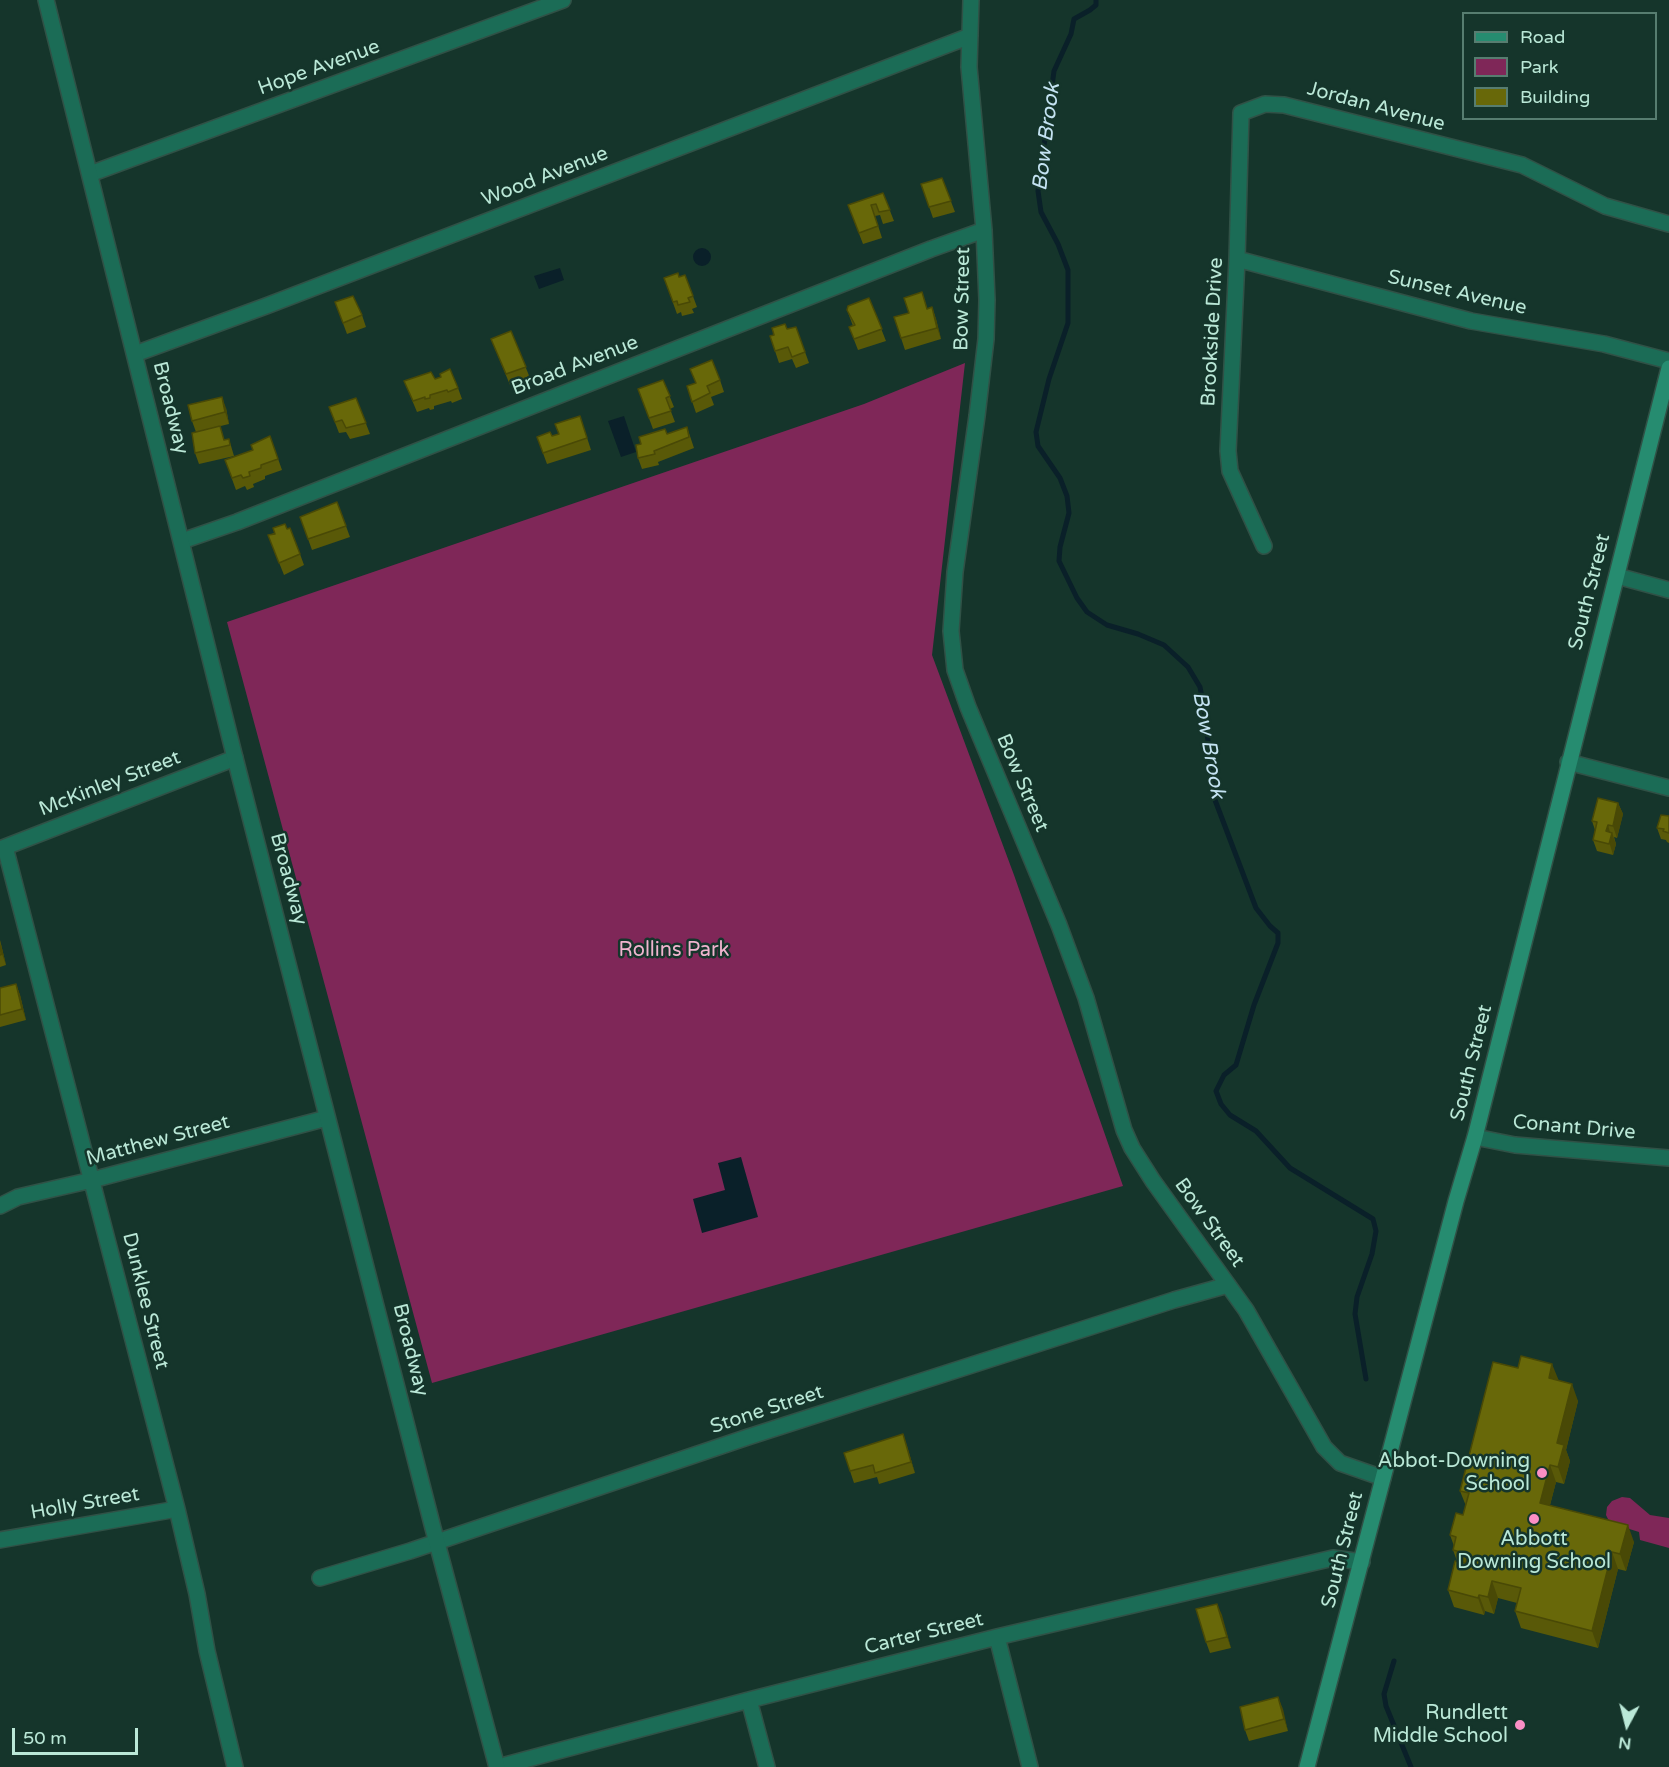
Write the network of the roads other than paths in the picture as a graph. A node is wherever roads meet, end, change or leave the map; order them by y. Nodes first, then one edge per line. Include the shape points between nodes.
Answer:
1 (46, 0) edge
2 (563, 0) edge
3 (971, 0) edge
4 (970, 36) junction
5 (1241, 113) joint
6 (90, 174) junction
7 (1669, 224) edge
8 (984, 230) junction
9 (1237, 259) junction
10 (135, 354) junction
11 (1669, 361) edge
12 (1669, 368) edge
13 (1666, 392) edge
14 (182, 541) junction
15 (1264, 546) dead end
16 (1617, 576) junction
17 (1669, 590) edge
18 (234, 758) junction
19 (1568, 762) junction
20 (1669, 788) edge
21 (3, 848) edge
22 (327, 1119) junction
23 (1475, 1137) junction
24 (1669, 1158) edge
25 (92, 1180) junction
26 (0, 1206) edge
27 (1228, 1285) junction
28 (1383, 1478) junction
29 (177, 1509) junction
30 (0, 1540) edge
31 (436, 1541) junction
32 (1362, 1562) junction
33 (320, 1578) dead end
34 (997, 1637) junction
35 (749, 1700) junction
36 (235, 1767) edge
37 (497, 1767) edge
38 (767, 1767) edge
39 (1030, 1767) edge
40 (1307, 1767) edge

1 - 6 street, Broadway
2 - 6 street, Hope Avenue
3 - 4 street, Bow Street
4 - 8 street, Bow Street via 969,67
4 - 10 street, Wood Avenue
5 - 7 street, Jordan Avenue via 1265,104 1284,105 1522,165 1605,206
5 - 9 street, Brookside Drive
6 - 10 street, Broadway
8 - 14 street, Broad Avenue
8 - 27 street, Bow Street via 986,339 955,572 951,631 955,670 1082,987 1124,1130 1153,1181
9 - 11 street, Sunset Avenue via 1471,321 1604,344
9 - 15 street, Brookside Drive via 1228,451 1230,471
10 - 14 street, Broadway
12 - 13 main road, South Street
13 - 16 main road, South Street
14 - 18 street, Broadway
16 - 17 street
16 - 19 main road, South Street
18 - 21 street, McKinley Street
18 - 22 street, Broadway
19 - 20 street
19 - 23 main road, South Street
21 - 25 street, Dunklee Street
22 - 25 street, Matthew Street
22 - 31 street, Broadway
23 - 24 street, Conant Drive via 1515,1145
23 - 28 main road, South Street
25 - 26 street, Matthew Street via 18,1197
25 - 29 street, Dunklee Street
27 - 28 street, Bow Street via 1324,1447 1340,1463
27 - 31 street, Stone Street
28 - 32 main road, South Street
29 - 30 street, Holly Street
29 - 36 street, Dunklee Street
31 - 33 street, Stone Street
31 - 37 street, Broadway
32 - 34 street, Carter Street via 1333,1558
32 - 40 main road, South Street
34 - 35 street, Carter Street
34 - 39 street
35 - 37 street, Carter Street
35 - 38 street

